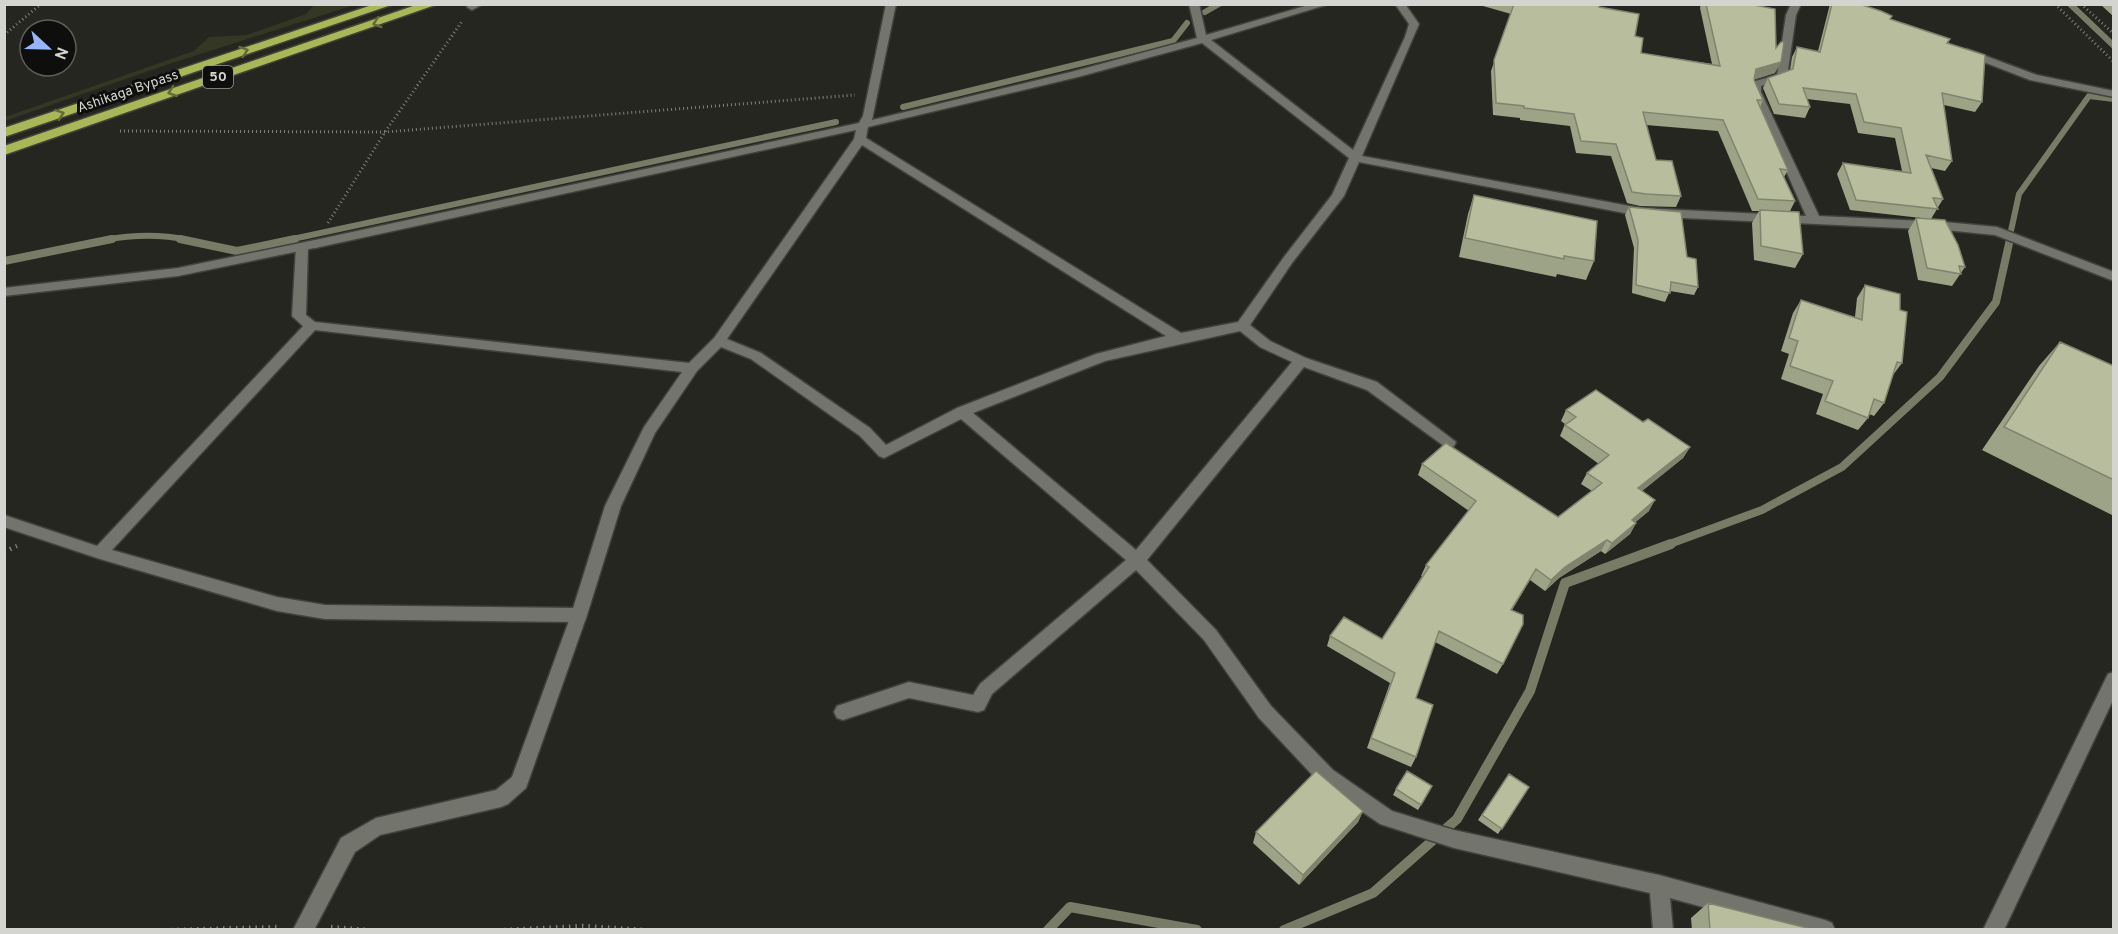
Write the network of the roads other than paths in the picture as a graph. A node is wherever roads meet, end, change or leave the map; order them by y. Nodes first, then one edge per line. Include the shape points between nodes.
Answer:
1 (388, 4) edge
2 (432, 4) edge
3 (891, 4) edge
4 (1194, 4) edge
5 (1324, 4) edge
6 (1400, 4) edge
7 (1796, 4) edge
8 (1206, 41) junction
9 (1956, 48) edge
10 (2114, 94) edge
11 (863, 125) junction
12 (4, 133) edge
13 (860, 139) junction
14 (4, 151) edge
15 (1356, 158) junction
16 (1814, 219) junction
17 (308, 246) junction
18 (2114, 277) edge
19 (4, 292) edge
20 (311, 326) junction
21 (1242, 326) junction
22 (1179, 338) junction
23 (719, 341) junction
24 (1301, 361) junction
25 (692, 368) junction
26 (962, 411) junction
27 (1449, 442) edge
28 (4, 521) edge
29 (100, 553) junction
30 (1137, 560) junction
31 (579, 615) junction
32 (2114, 679) edge
33 (843, 712) dead end
34 (1659, 885) junction
35 (304, 928) edge
36 (1663, 930) edge
37 (1826, 930) edge
38 (1993, 930) edge

12 -> 1 highway, Ashikaga Bypass / 50
2 -> 14 highway, Ashikaga Bypass / 50
3 - 11 street via 869,116
4 - 8 street via 1200,35
5 - 8 street
6 - 15 street via 1414,24
7 - 16 street via 1782,77 1756,84 1756,92
8 - 11 street
8 - 15 street
9 - 10 street via 2034,78
11 - 13 street
11 - 17 street
13 - 22 street
13 - 23 street
15 - 16 street via 1640,212
15 - 21 street via 1338,196
16 - 18 street via 1997,231
17 - 19 street via 178,272
17 - 20 street via 299,316
20 - 25 street
20 - 29 street
21 - 22 street
21 - 24 street via 1265,344
22 - 26 street via 1101,357
23 - 25 street
23 - 26 street via 756,357 865,432 884,452
24 - 27 street via 1372,386
24 - 30 street
25 - 31 street via 649,431 613,506
26 - 30 street
28 - 29 street
29 - 31 street via 277,604 325,612
30 - 33 street via 986,689 978,704 909,690
30 - 34 street via 1210,635 1265,712 1326,776 1387,818 1454,839
31 - 35 street via 519,782 501,798 376,827 348,845
32 - 38 street
34 - 36 street
34 - 37 street

